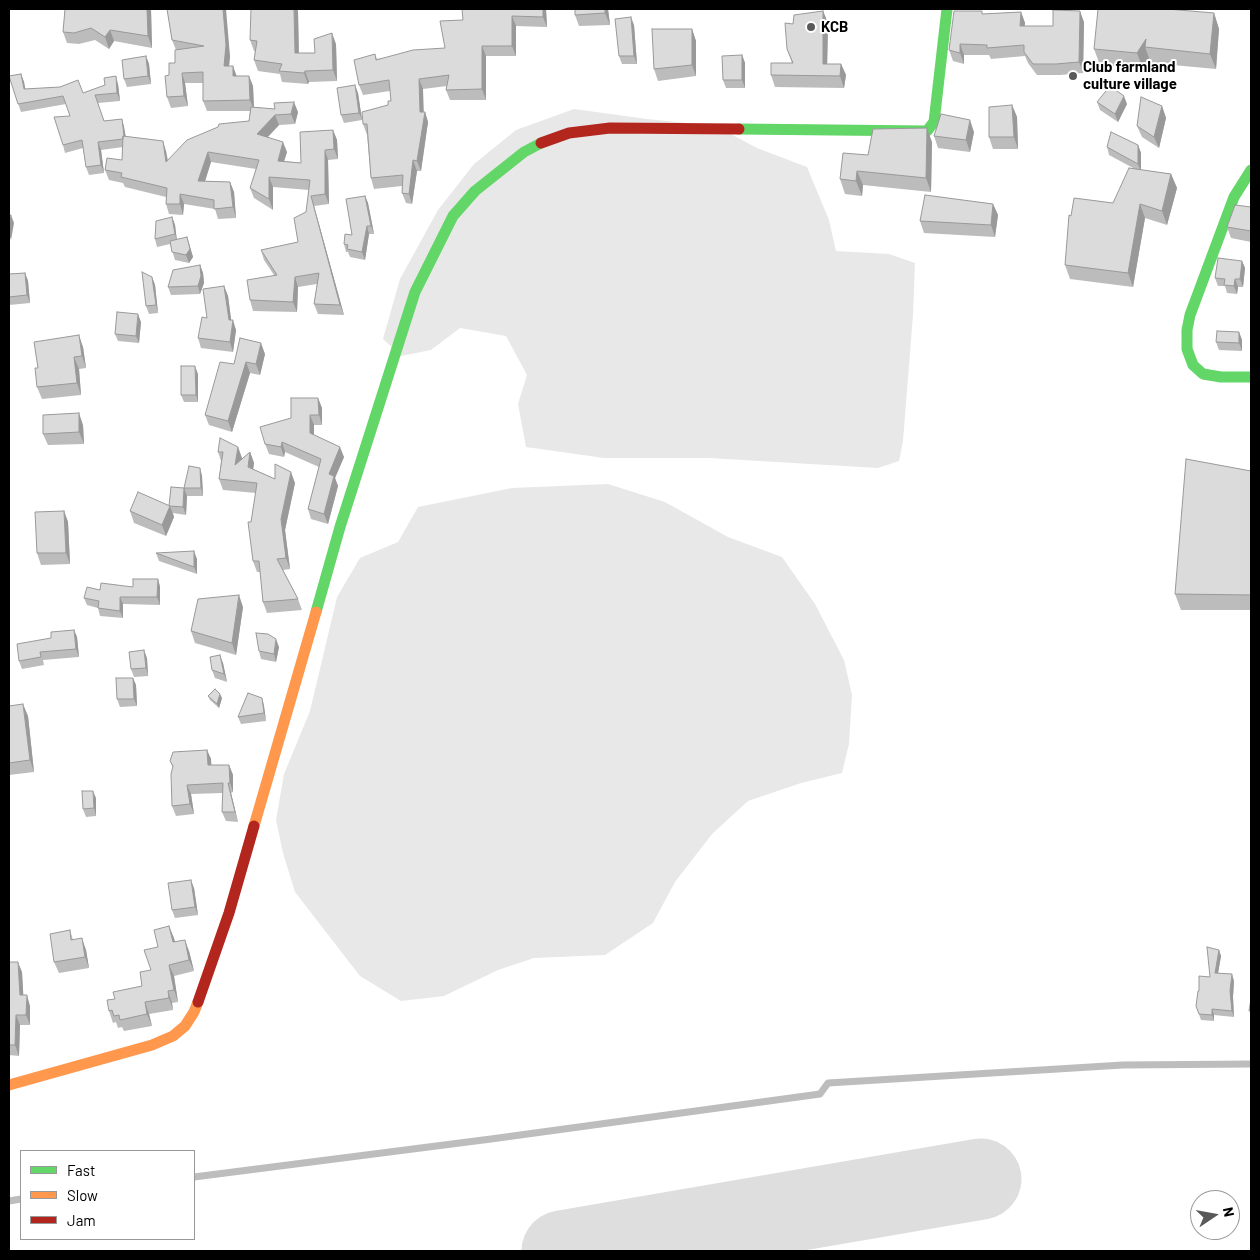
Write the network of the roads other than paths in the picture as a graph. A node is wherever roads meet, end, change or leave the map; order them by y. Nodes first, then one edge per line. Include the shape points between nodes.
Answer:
1 (947, 9) edge
2 (1251, 170) edge
3 (1251, 377) edge
4 (1251, 1064) edge
5 (9, 1085) edge
6 (195, 1177) edge

1 - 5 street via 934,122 927,131 610,128 569,133 524,152 475,191 453,216 409,311 340,527 229,913 194,1012 173,1036 152,1045
2 - 3 street via 1234,197 1190,315 1187,349 1193,365 1204,374
4 - 6 lane via 1123,1065 828,1083 820,1094

